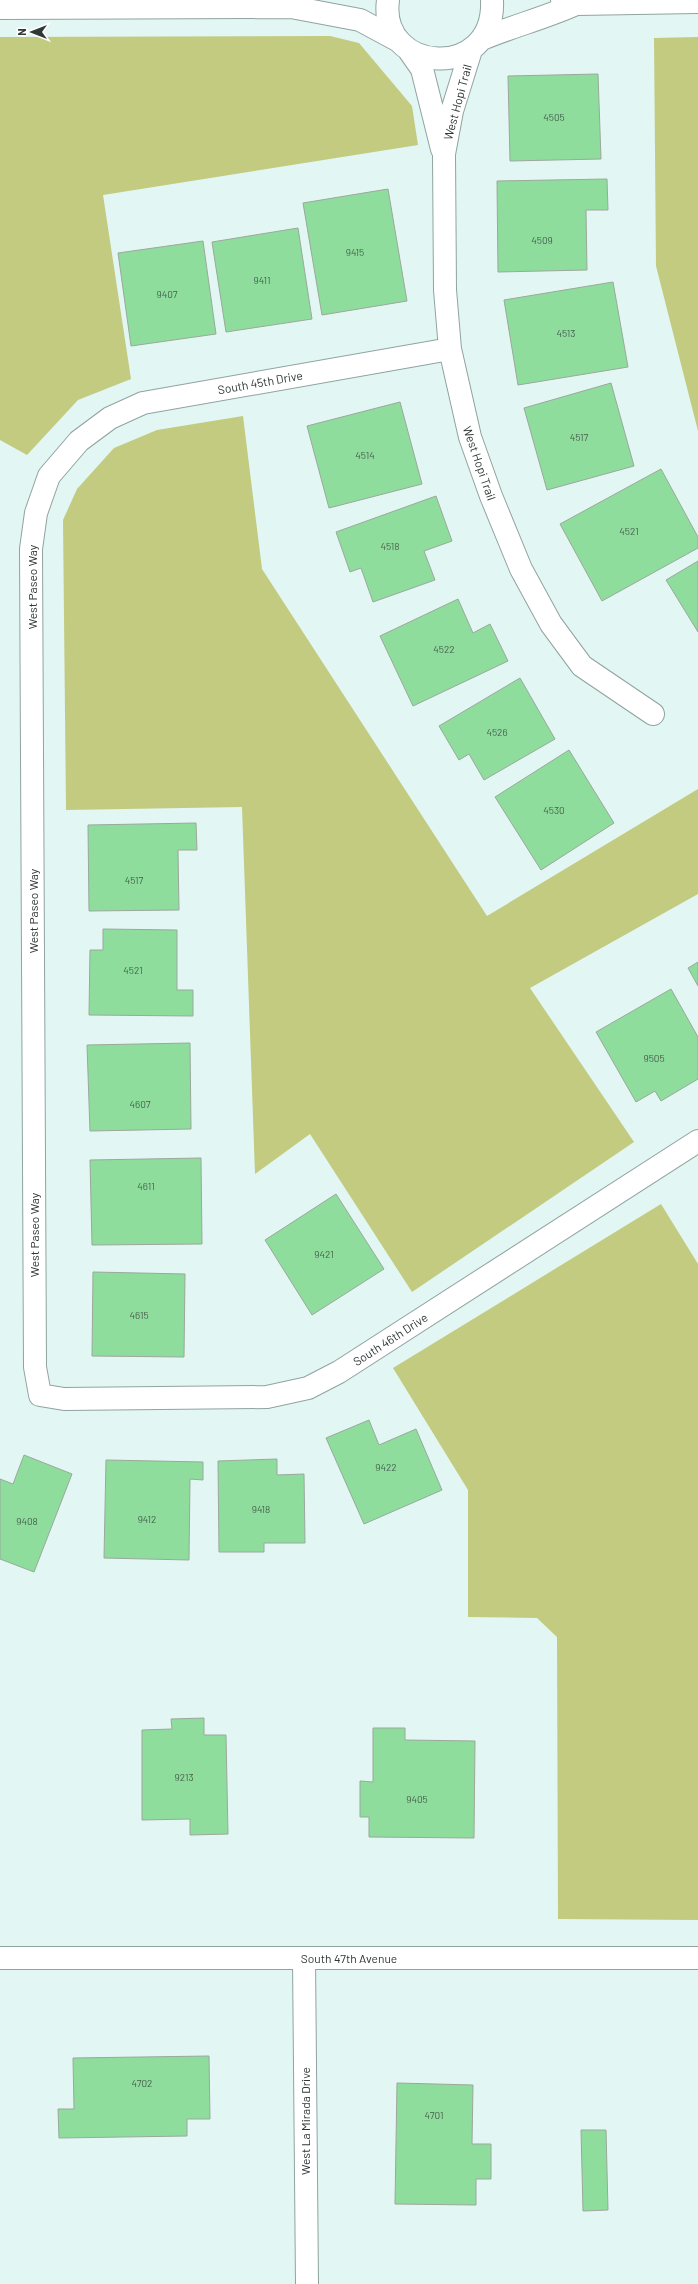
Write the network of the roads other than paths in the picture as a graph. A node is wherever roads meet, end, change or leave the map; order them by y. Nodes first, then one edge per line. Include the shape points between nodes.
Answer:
1 (315, 0) edge
2 (388, 0) edge
3 (492, 0) edge
4 (569, 2) edge
5 (698, 2) edge
6 (9, 5) edge
7 (291, 6) junction
8 (476, 44) junction
9 (403, 45) junction
10 (444, 154) junction
11 (450, 349) junction
12 (79, 441) joint
13 (653, 714) dead end
14 (698, 1141) edge
15 (40, 1395) joint
16 (0, 1958) edge
17 (304, 1958) junction
18 (698, 1958) edge
19 (307, 2284) edge

1 - 7 street
2 - 9 street, West Hopi Trail via 388,19
3 - 8 street, West Hopi Trail via 491,21
4 - 5 street
4 - 8 street via 544,18 507,28
6 - 7 street
7 - 9 street via 360,20
8 - 9 street, West Hopi Trail via 456,58 439,60 423,57
8 - 10 street, West Hopi Trail via 452,111
9 - 10 street, West Hopi Trail via 422,69
10 - 11 street, West Hopi Trail via 445,290
11 - 12 street, South 45th Drive via 143,402 110,418
11 - 13 street, West Hopi Trail via 470,437 520,569 551,624 582,666
12 - 15 street, West Paseo Way via 49,476 36,513 31,549 35,1360
14 - 15 street, South 46th Drive via 339,1372 308,1388 267,1397 64,1399
16 - 17 street, South 47th Avenue
17 - 18 street, South 47th Avenue
17 - 19 street, West La Mirada Drive

